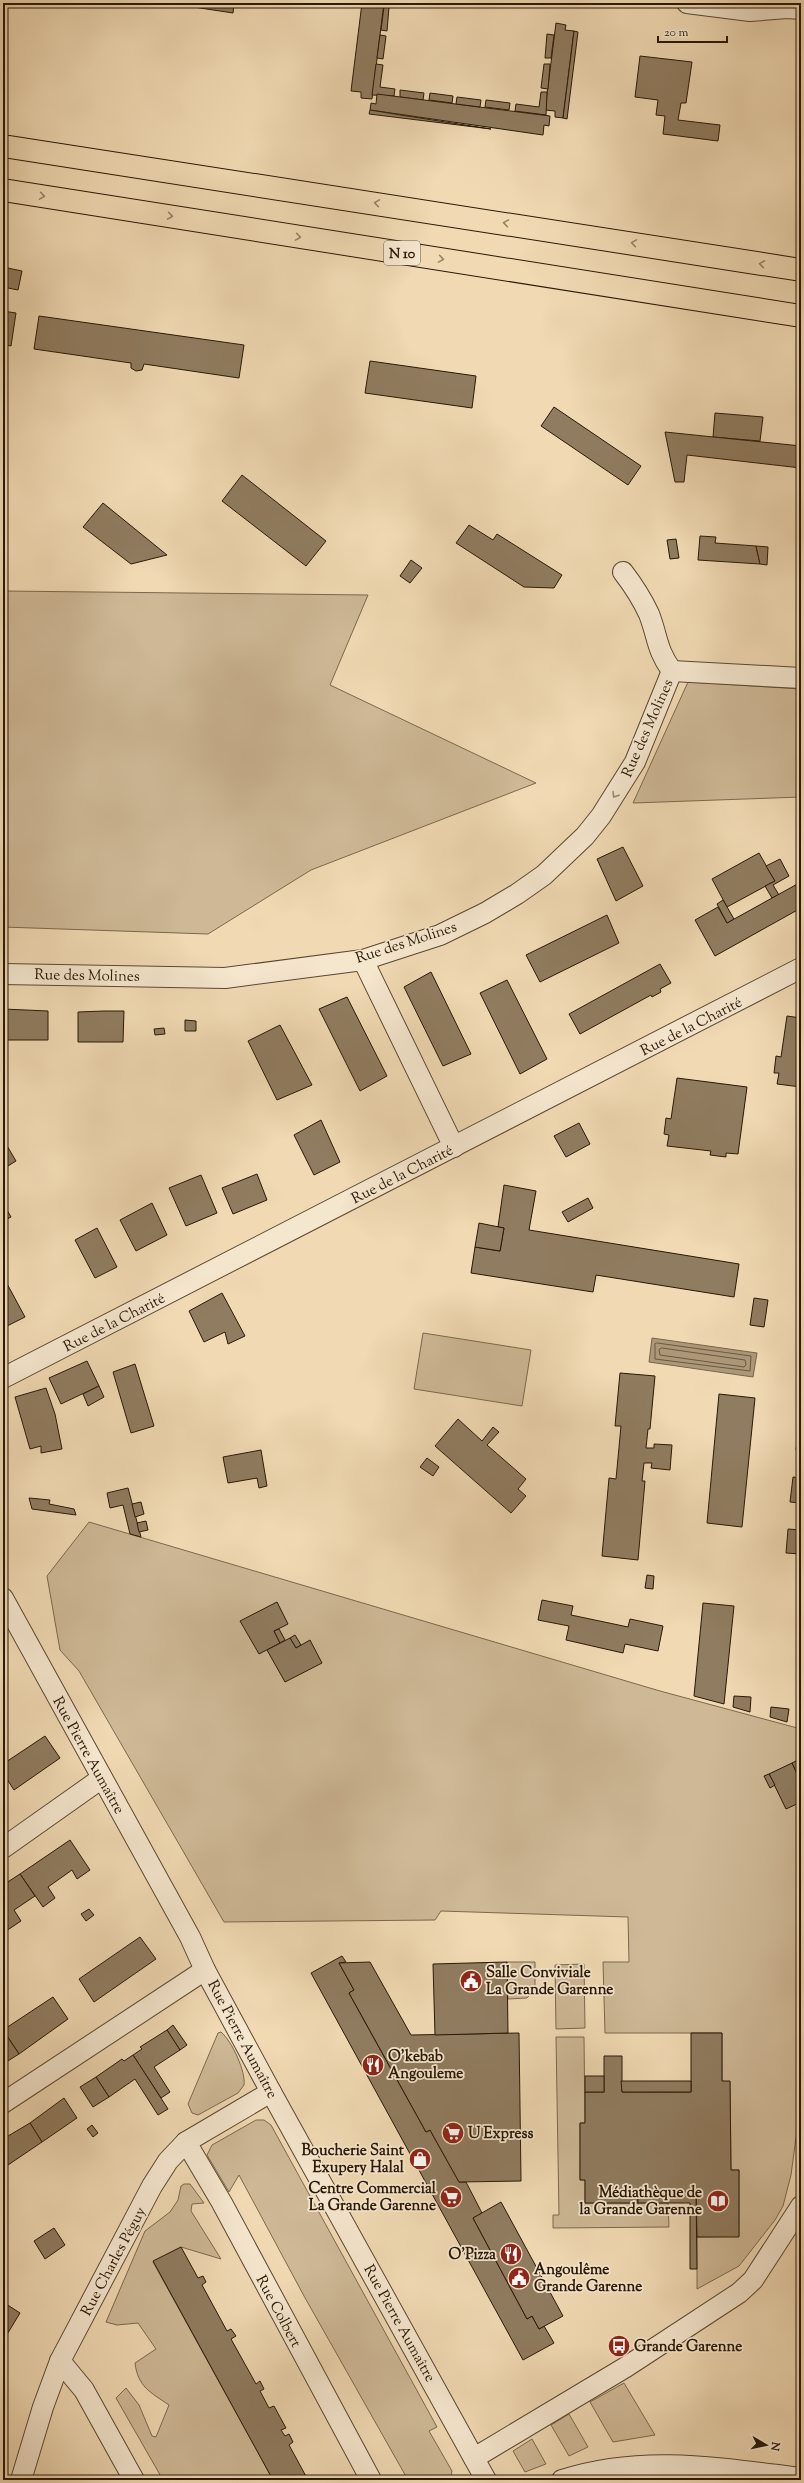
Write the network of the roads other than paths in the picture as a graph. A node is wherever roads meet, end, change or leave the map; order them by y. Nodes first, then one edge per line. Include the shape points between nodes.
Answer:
1 (687, 3) edge
2 (801, 9) edge
3 (3, 146) edge
4 (3, 190) edge
5 (801, 270) edge
6 (801, 316) edge
7 (623, 572) dead end
8 (672, 671) junction
9 (801, 678) edge
10 (363, 960) junction
11 (801, 968) edge
12 (3, 974) edge
13 (454, 1147) junction
14 (3, 1378) edge
15 (3, 1598) edge
16 (102, 1778) junction
17 (3, 1848) edge
18 (206, 1970) junction
19 (271, 2092) junction
20 (3, 2103) edge
21 (186, 2142) junction
22 (801, 2206) edge
23 (60, 2361) junction
24 (474, 2458) junction
25 (801, 2478) edge
26 (21, 2480) edge
27 (134, 2480) edge
28 (371, 2480) edge
29 (486, 2480) edge
30 (562, 2480) edge

1 - 2 street via 750,11
5 -> 3 highway
4 -> 6 highway, N 10
7 - 8 street via 641,598 660,655
8 - 9 street, Rue des Molines
8 -> 10 street, Rue des Molines via 635,762 602,816 544,875 485,913 440,935
10 - 12 street, Rue des Molines via 225,978
10 - 13 street
11 - 13 street, Rue de la Charité
13 - 14 street, Rue de la Charité
15 - 16 street, Rue Pierre Aumaître
16 - 17 street
16 - 18 street, Rue Pierre Aumaître
18 - 19 street, Rue Pierre Aumaître
18 - 20 street
19 - 21 street, Rue Charles Péguy
19 - 24 street, Rue Pierre Aumaître
21 - 23 street, Rue Charles Péguy via 168,2161 152,2186
21 - 28 street, Rue Colbert via 222,2203
22 - 24 street via 753,2280 739,2293 626,2367
23 - 26 street, Rue Charles Péguy
23 - 27 street via 84,2390
24 - 29 street, Rue Pierre Aumaître
25 - 30 street via 672,2464 638,2464

